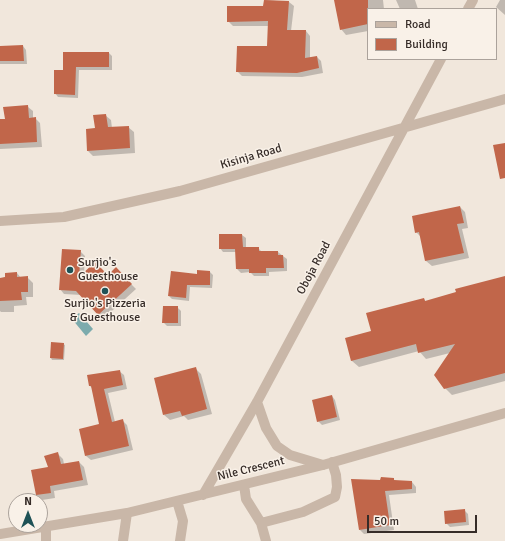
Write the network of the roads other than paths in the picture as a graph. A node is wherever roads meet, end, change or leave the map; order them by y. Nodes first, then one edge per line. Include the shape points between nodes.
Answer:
1 (440, 60) edge
2 (505, 99) edge
3 (404, 128) junction
4 (0, 221) edge
5 (257, 402) junction
6 (505, 413) edge
7 (328, 464) junction
8 (244, 485) junction
9 (203, 495) junction
10 (177, 501) junction
11 (127, 513) junction
12 (260, 523) junction
13 (48, 528) edge
14 (123, 541) edge
15 (180, 541) edge
16 (266, 541) edge

1 - 3 street, Oboja Road
2 - 3 street, Kisinja Road
3 - 4 street, Kisinja Road via 180,191 64,217
3 - 5 street, Oboja Road
5 - 7 street via 266,428 277,446 290,455
5 - 9 street, Oboja Road
6 - 7 street, Nile Crescent
7 - 8 street, Nile Crescent
7 - 12 street via 336,474 335,498 303,512
8 - 9 street, Nile Crescent
8 - 12 street via 246,499
9 - 10 street, Nile Crescent
10 - 11 street, Nile Crescent
10 - 15 street via 183,521
11 - 13 street, Nile Crescent
11 - 14 street
12 - 16 street

